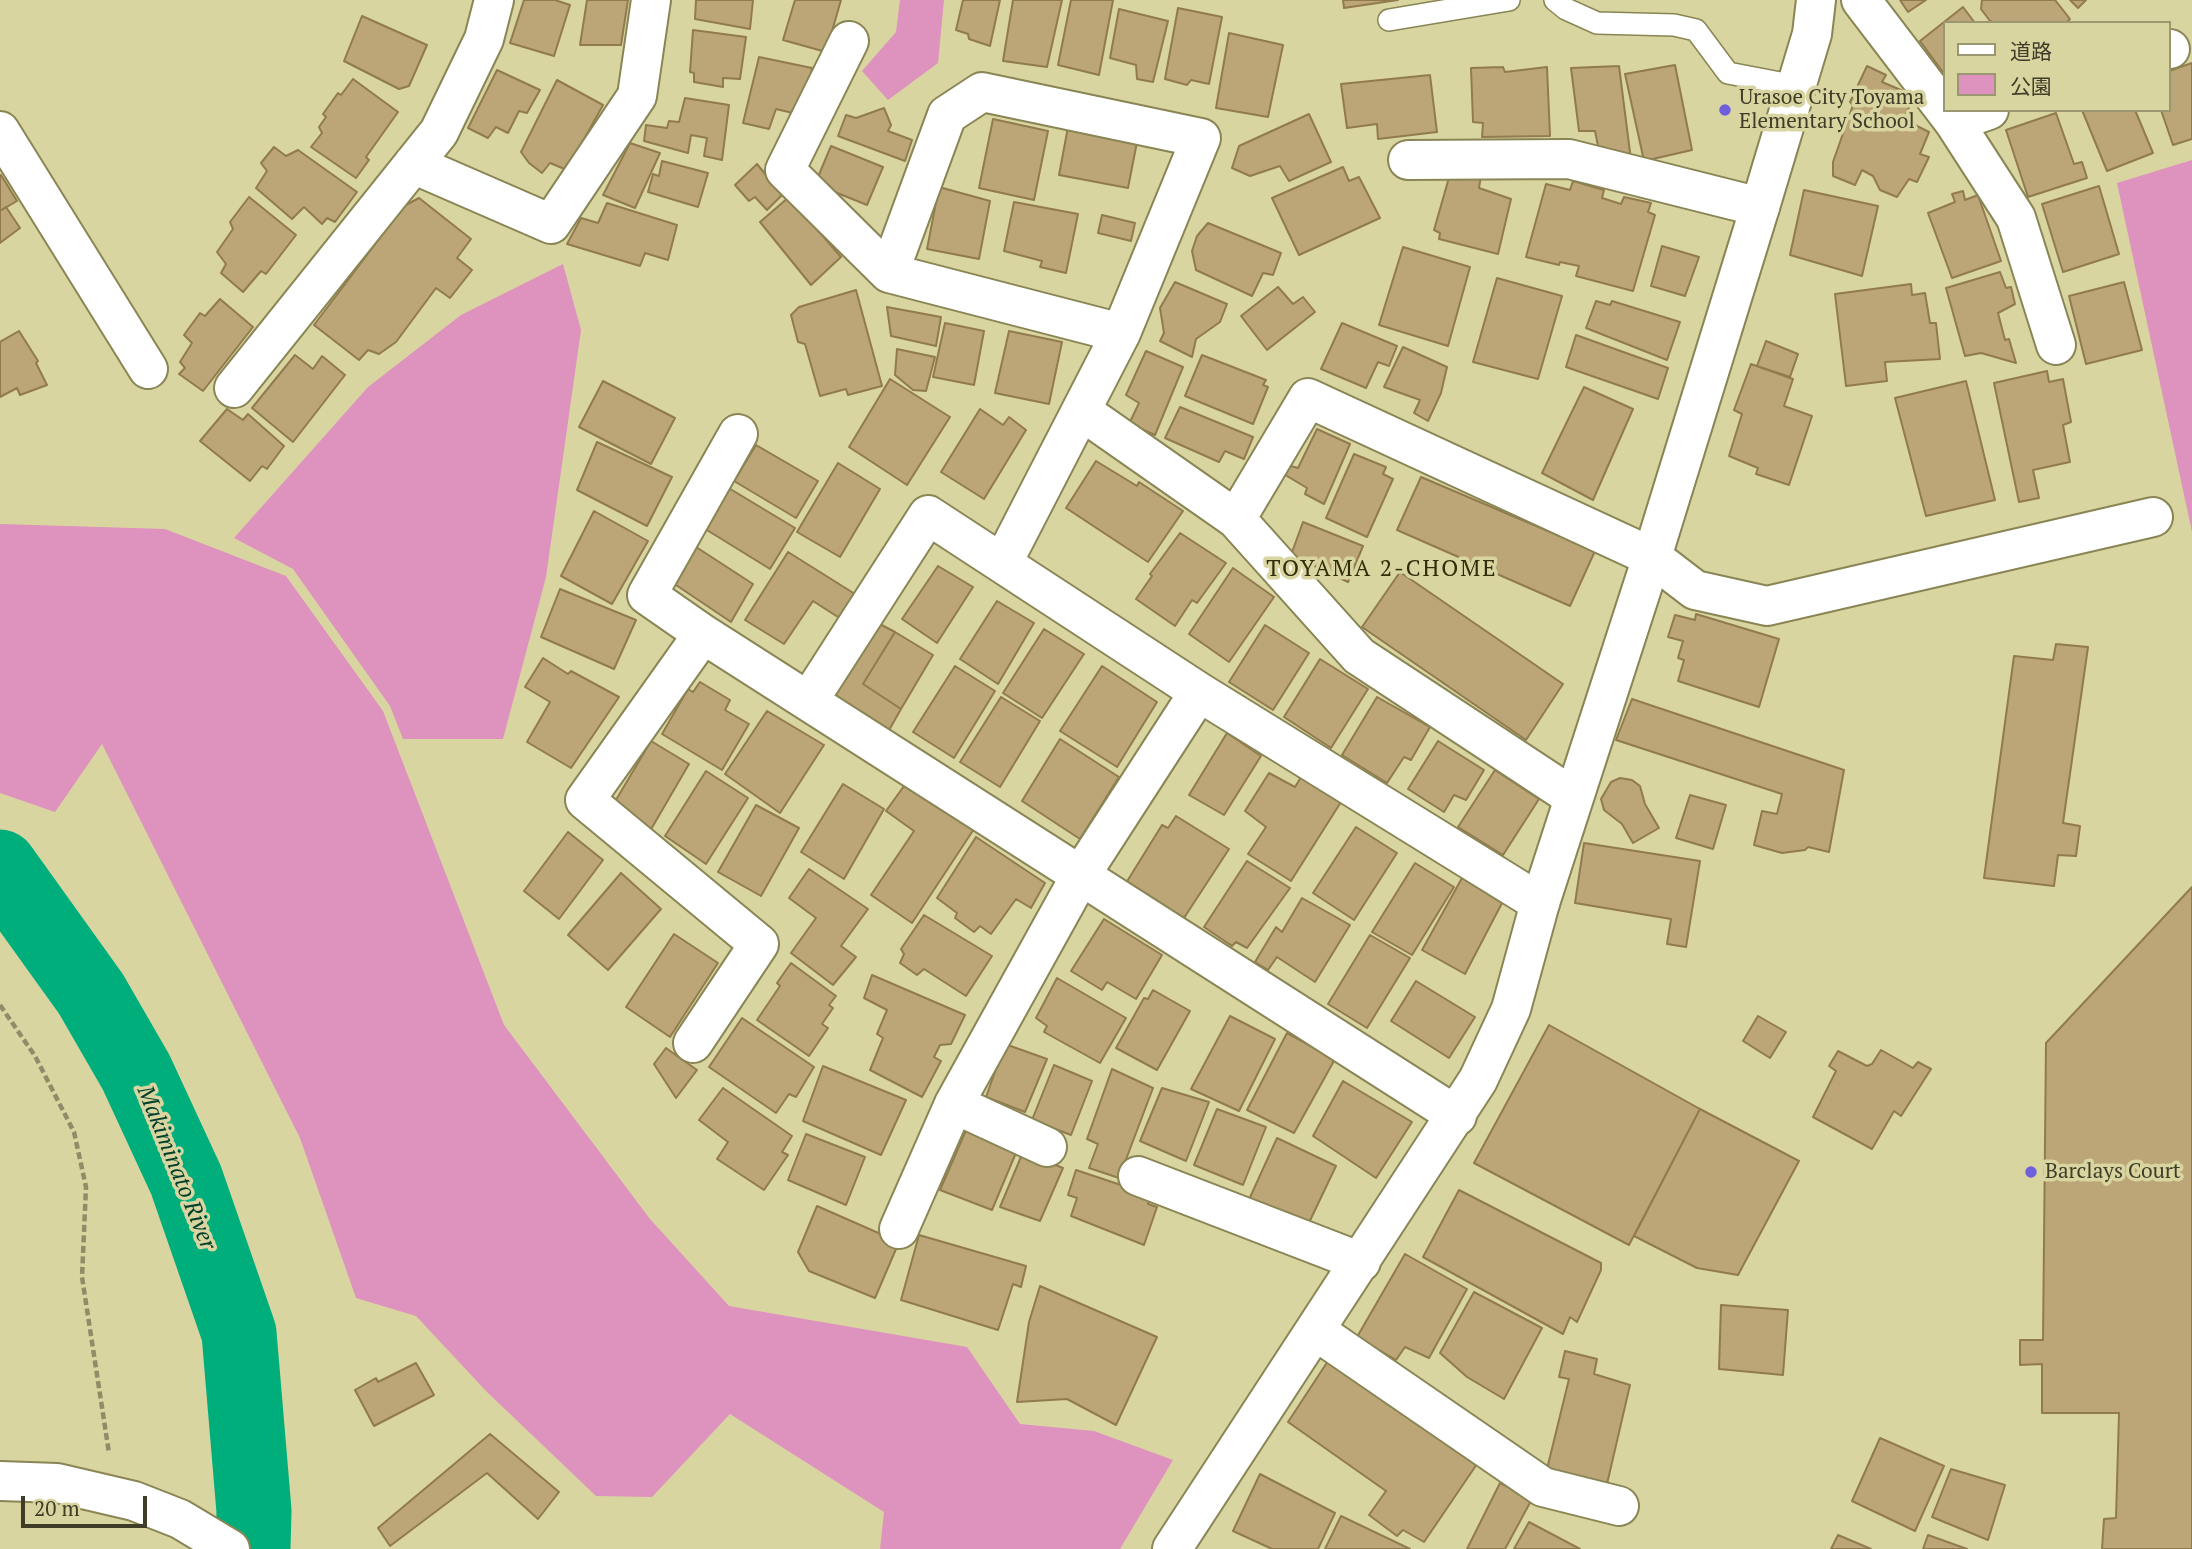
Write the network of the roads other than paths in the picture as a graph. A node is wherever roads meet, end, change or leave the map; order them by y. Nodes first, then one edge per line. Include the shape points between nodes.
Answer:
1 (494, 0) edge
2 (650, 0) edge
3 (1509, 0) edge
4 (1555, 0) edge
5 (1816, 0) edge
6 (1861, 0) edge
7 (1389, 20) dead end
8 (849, 41) dead end
9 (1796, 86) junction
10 (1944, 109) edge
11 (1946, 112) edge
12 (1983, 112) edge
13 (1954, 122) junction
14 (0, 131) edge
15 (1408, 160) dead end
16 (413, 164) junction
17 (1760, 207) junction
18 (889, 273) junction
19 (1121, 332) junction
20 (2056, 345) dead end
21 (148, 369) dead end
22 (234, 388) dead end
23 (1083, 412) junction
24 (738, 434) dead end
25 (2153, 517) dead end
26 (1236, 519) junction
27 (1652, 557) junction
28 (1003, 562) junction
29 (703, 634) junction
30 (1199, 692) junction
31 (809, 701) junction
32 (1573, 797) junction
33 (1082, 873) junction
34 (1540, 903) junction
35 (692, 1043) dead end
36 (954, 1104) junction
37 (1457, 1116) junction
38 (1047, 1147) dead end
39 (1138, 1176) dead end
40 (899, 1229) dead end
41 (1361, 1262) junction
42 (1316, 1331) junction
43 (0, 1481) edge
44 (1619, 1506) dead end
45 (230, 1549) edge
46 (1172, 1549) edge

1 - 16 street via 484,38 439,132
2 - 16 street via 637,96 551,224
3 - 7 lane
4 - 9 lane via 1597,23 1696,30 1728,73
5 - 9 street via 1812,34
6 - 10 street
8 - 18 street via 785,170
9 - 17 street
11 - 13 street
12 - 13 street
13 - 20 street via 2016,218
14 - 21 street
15 - 17 street via 1569,159
16 - 22 street
17 - 27 street
18 - 19 street
18 - 19 street via 947,115 982,92 1201,138
19 - 23 street
23 - 26 street
23 - 28 street
24 - 29 street via 648,595
25 - 27 street via 1767,606 1695,590
26 - 27 street via 1308,398
26 - 32 street via 1359,656
27 - 32 street
28 - 30 street
28 - 31 street via 928,515
29 - 31 street
29 - 35 street via 585,800 759,944
30 - 33 street
30 - 34 street
31 - 33 street
32 - 34 street
33 - 36 street
33 - 37 street
34 - 37 street via 1511,1009
36 - 38 street
36 - 40 street
37 - 41 street
39 - 41 street
41 - 42 street
42 - 44 street via 1543,1487
42 - 46 street
43 - 45 street via 57,1483 116,1496 180,1519

